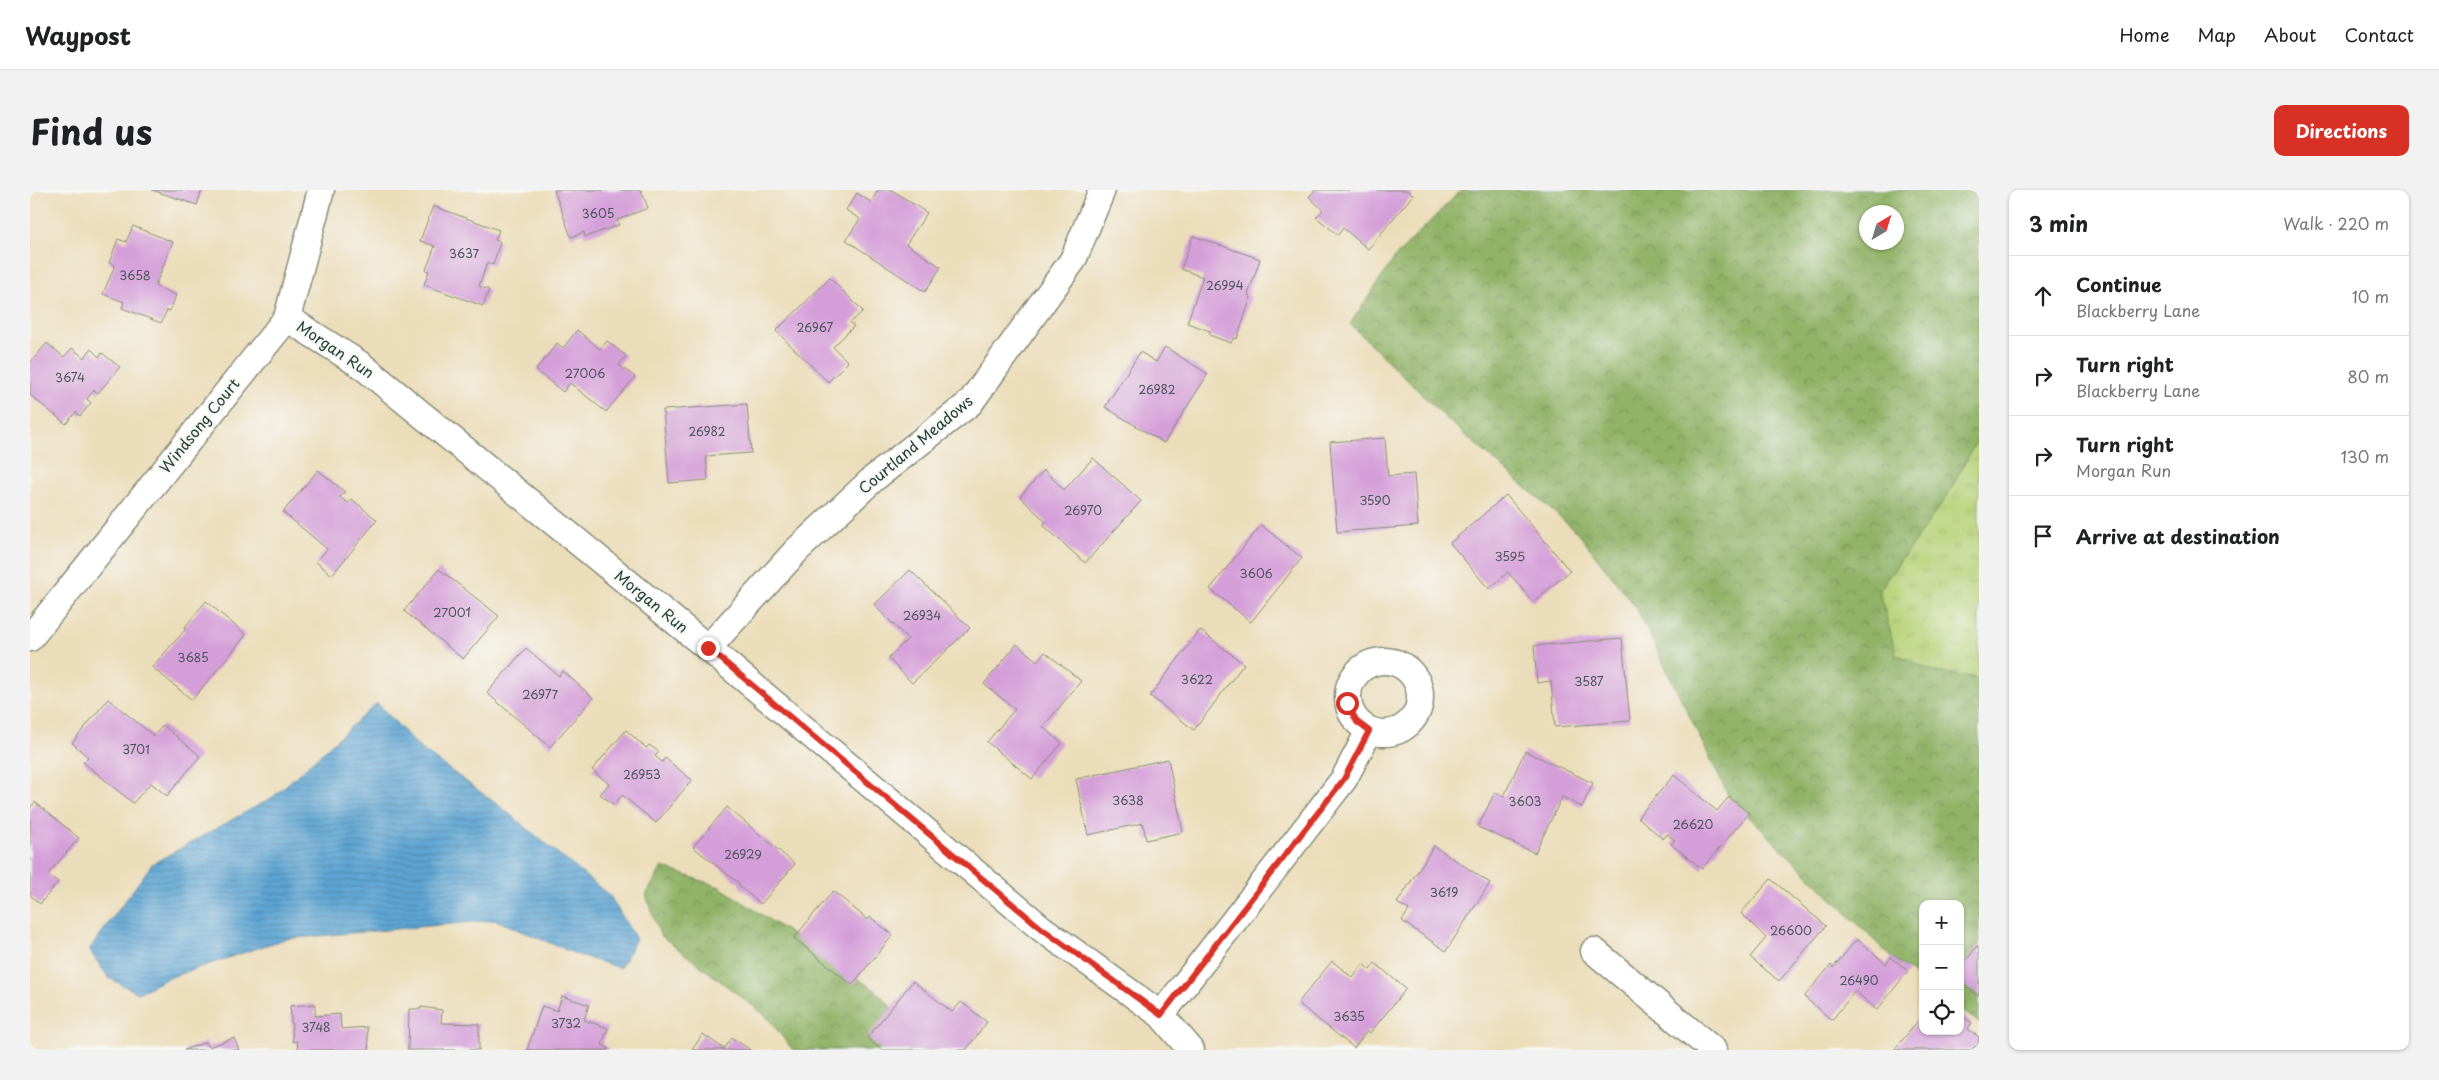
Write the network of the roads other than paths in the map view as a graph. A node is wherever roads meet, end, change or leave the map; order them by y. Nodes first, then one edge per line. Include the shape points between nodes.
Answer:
1 (321, 190) edge
2 (1102, 190) edge
3 (287, 318) junction
4 (30, 638) edge
5 (708, 648) junction
6 (1369, 731) dead end
7 (1594, 951) dead end
8 (1161, 1015) junction
9 (1191, 1050) edge
10 (1713, 1050) edge

1 - 3 street, Windsong Court
2 - 5 street, Courtland Meadows via 1073,260 970,403 874,480 811,538
3 - 4 street, Windsong Court
3 - 5 street, Morgan Run via 361,365
5 - 8 street, Morgan Run via 1041,928
6 - 8 street via 1344,779
7 - 10 street
8 - 9 street, Morgan Run

